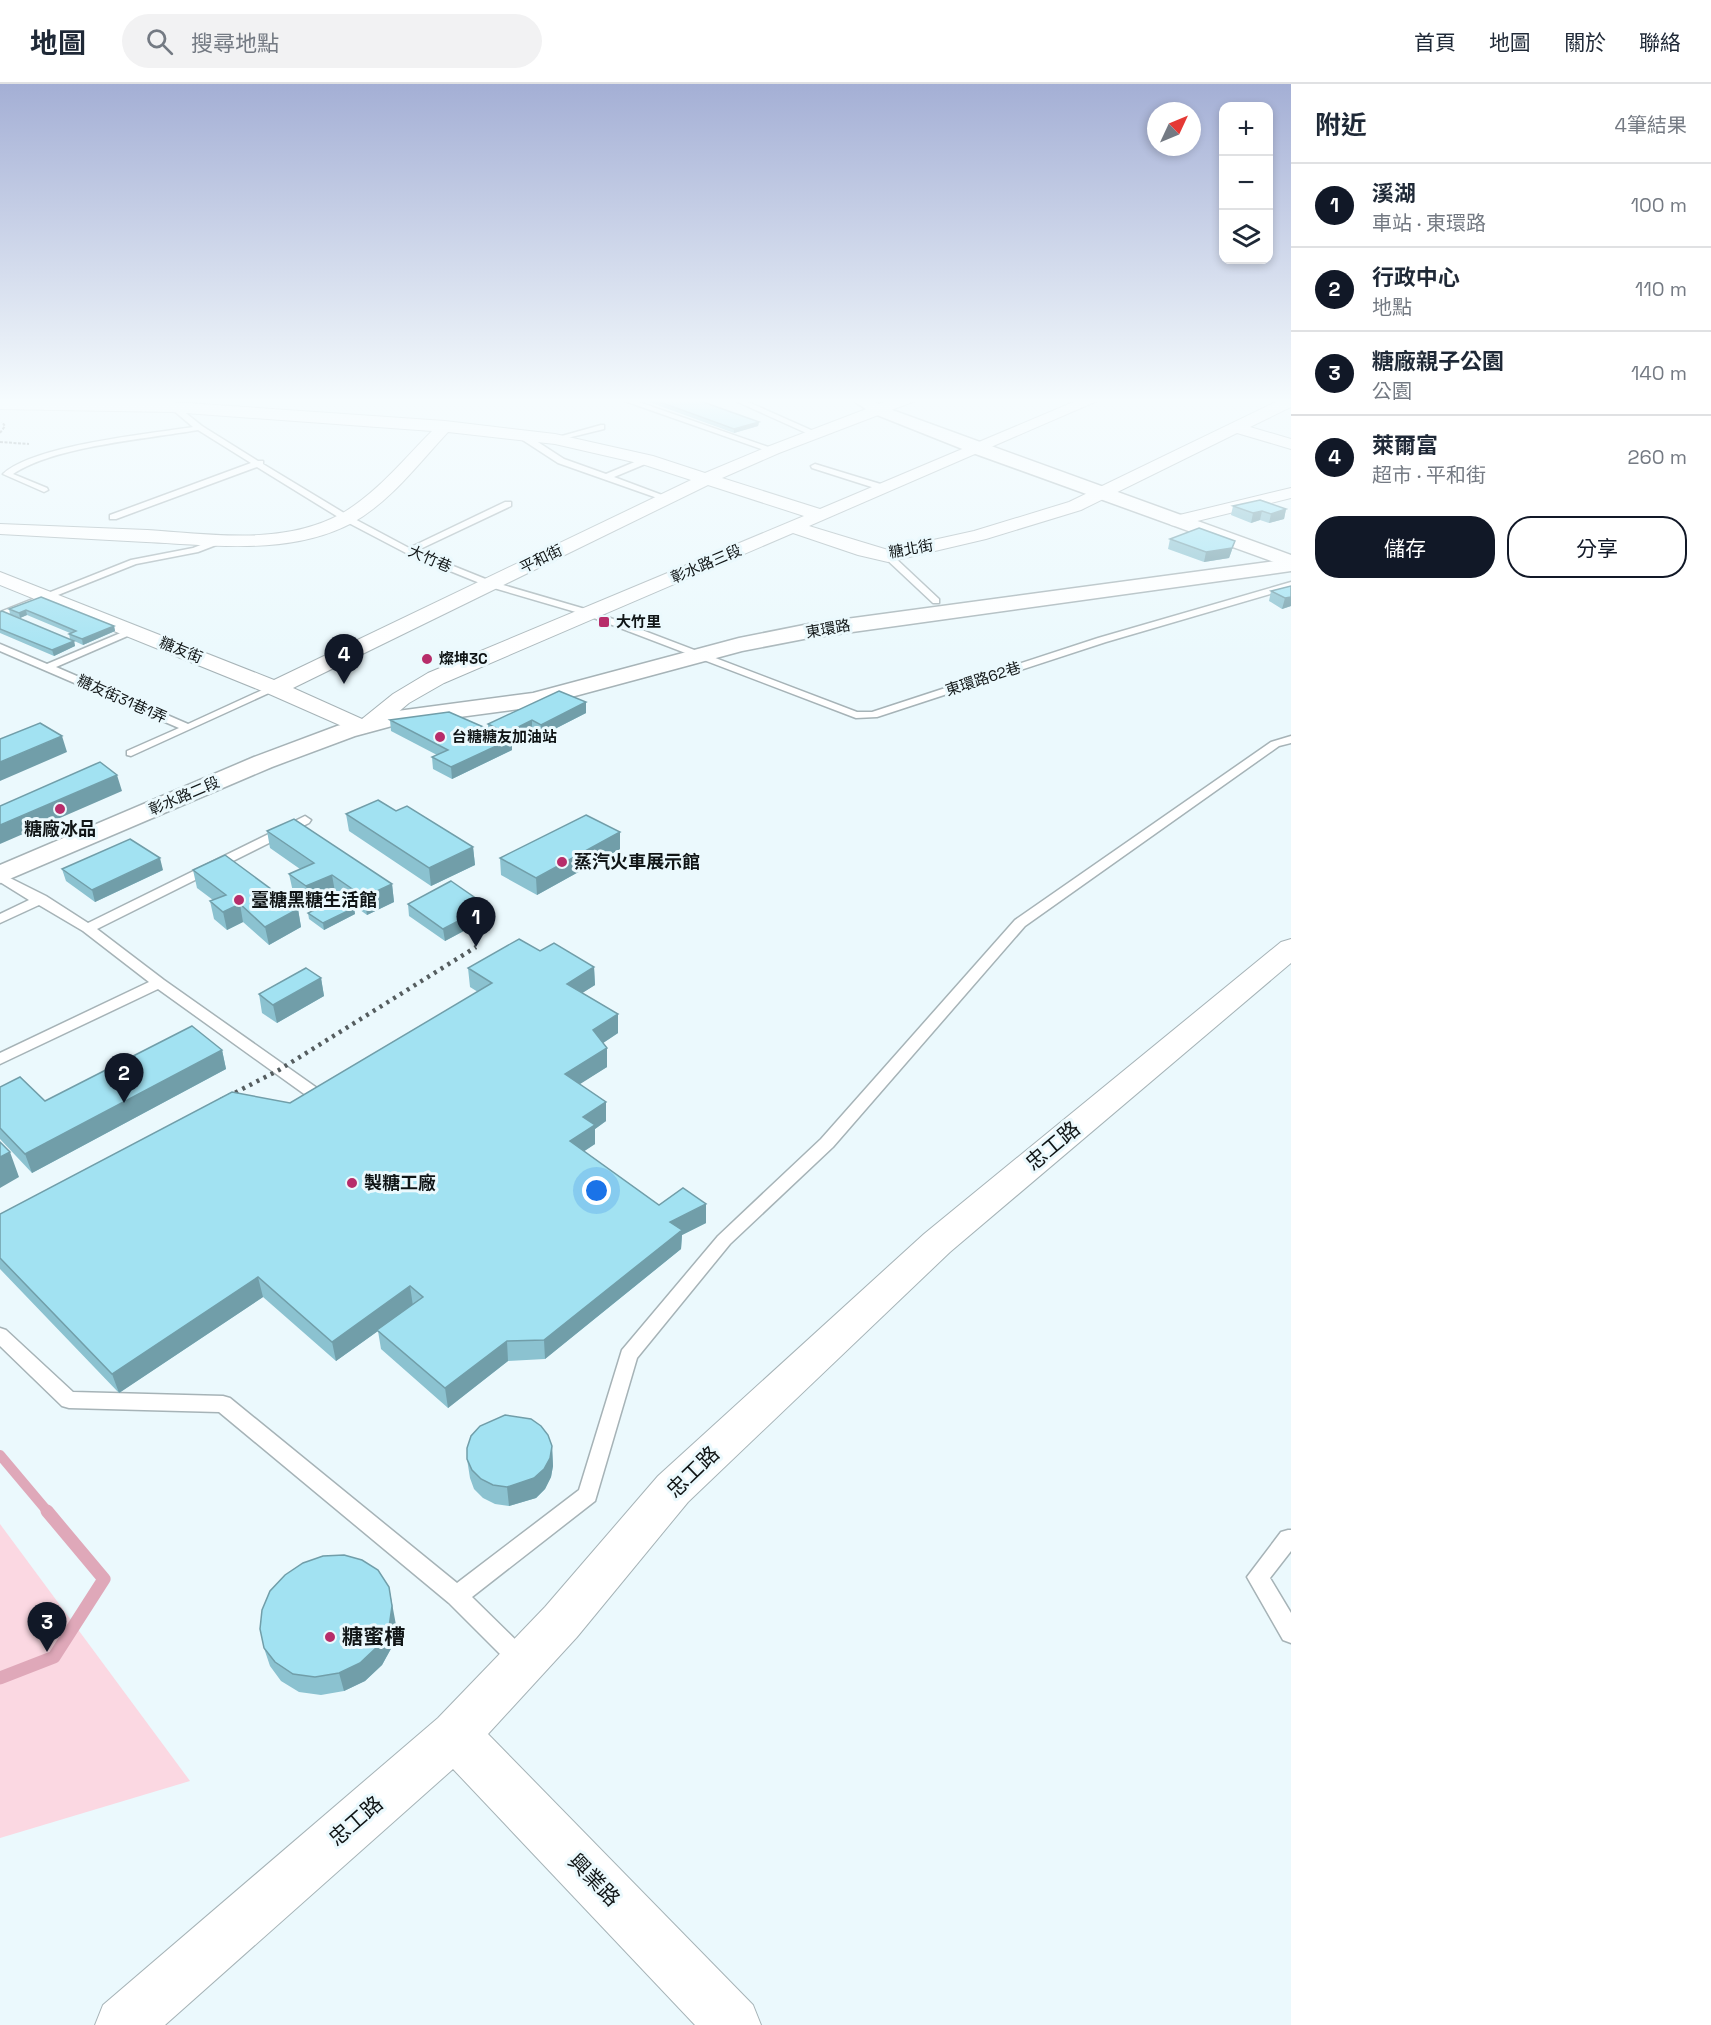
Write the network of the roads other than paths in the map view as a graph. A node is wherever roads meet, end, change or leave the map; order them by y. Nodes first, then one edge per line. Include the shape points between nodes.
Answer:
1 (41, 489) edge
2 (190, 489) edge
3 (300, 489) edge
4 (382, 489) edge
5 (637, 489) edge
6 (686, 489) edge
7 (740, 489) edge
8 (883, 489) edge
9 (1096, 489) edge
10 (1112, 489) edge
11 (44, 490) dead end
12 (1105, 492) junction
13 (1291, 493) edge
14 (666, 498) junction
15 (508, 504) dead end
16 (820, 515) junction
17 (113, 517) dead end
18 (346, 518) junction
19 (1182, 519) junction
20 (793, 527) junction
21 (4, 534) edge
22 (221, 540) junction
23 (409, 551) junction
24 (888, 556) junction
25 (1287, 560) edge
26 (0, 578) edge
27 (490, 584) junction
28 (1291, 585) edge
29 (48, 596) junction
30 (936, 601) junction
31 (589, 614) junction
32 (0, 615) edge
33 (134, 631) junction
34 (0, 647) edge
35 (679, 647) junction
36 (703, 655) junction
37 (48, 667) junction
38 (275, 688) junction
39 (365, 719) junction
40 (188, 728) junction
41 (1291, 740) edge
42 (132, 753) dead end
43 (242, 756) joint
44 (305, 820) dead end
45 (0, 860) edge
46 (0, 876) edge
47 (41, 899) junction
48 (0, 919) edge
49 (88, 928) junction
50 (1291, 948) edge
51 (159, 983) junction
52 (0, 1059) edge
53 (312, 1092) edge
54 (0, 1335) edge
55 (1291, 1539) edge
56 (457, 1596) junction
57 (1291, 1633) edge
58 (524, 1662) junction
59 (455, 1735) junction
60 (142, 2017) edge
61 (733, 2025) edge

1 - 11 lane
2 - 17 lane
3 - 18 lane, 大竹巷
4 - 18 street
5 - 14 lane
6 - 14 street, 平和街
7 - 16 street
8 - 16 street, 彰水路三段
9 - 12 main road
10 - 12 street, 糖北街
12 - 19 main road
12 - 24 street, 糖北街 via 1075,506 979,535
13 - 19 street
14 - 27 street, 平和街
15 - 23 lane
16 - 20 street, 彰水路三段
18 - 22 street via 290,537
18 - 23 lane, 大竹巷
19 - 25 main road
20 - 24 street, 糖北街
20 - 31 street, 彰水路三段
21 - 22 street
22 - 29 lane via 195,550 134,562
23 - 27 lane, 大竹巷
24 - 30 lane
25 - 30 main road, 東環路
25 - 36 main road, 東環路 via 887,619 789,635
26 - 29 street, 糖友街
27 - 31 lane, 大竹巷
27 - 38 street, 平和街
28 - 36 lane, 東環路62巷 via 1102,640 873,715 856,716
29 - 32 lane
29 - 33 street, 糖友街
30 - 35 main road, 東環路 via 808,620
31 - 35 lane, 大竹巷
31 - 39 street, 彰水路三段 via 436,678
33 - 37 lane
33 - 38 street, 糖友街
34 - 37 lane, 糖友街31巷1弄
35 - 36 lane, 東環路62巷
35 - 39 main road, 東環路 via 525,691
36 - 39 main road, 東環路 via 534,700
37 - 40 lane, 糖友街31巷1弄
38 - 39 street, 糖友街
38 - 40 lane
39 - 43 main road, 彰水路三段
39 - 46 main road, 彰水路二段
40 - 42 lane, 糖友街31巷1弄
41 - 56 lane via 1275,744 1020,923 827,1143 724,1240 629,1355 588,1495
43 - 45 main road, 彰水路二段
44 - 49 lane
46 - 47 lane
47 - 48 lane
47 - 49 lane
49 - 51 lane
50 - 58 street, 忠工路 via 929,1250 673,1490
51 - 52 lane
51 - 53 lane
54 - 56 lane via 69,1400 223,1404
55 - 57 lane via 1258,1577
56 - 58 lane
58 - 59 street, 忠工路
59 - 60 street, 忠工路
59 - 61 street, 興業路

